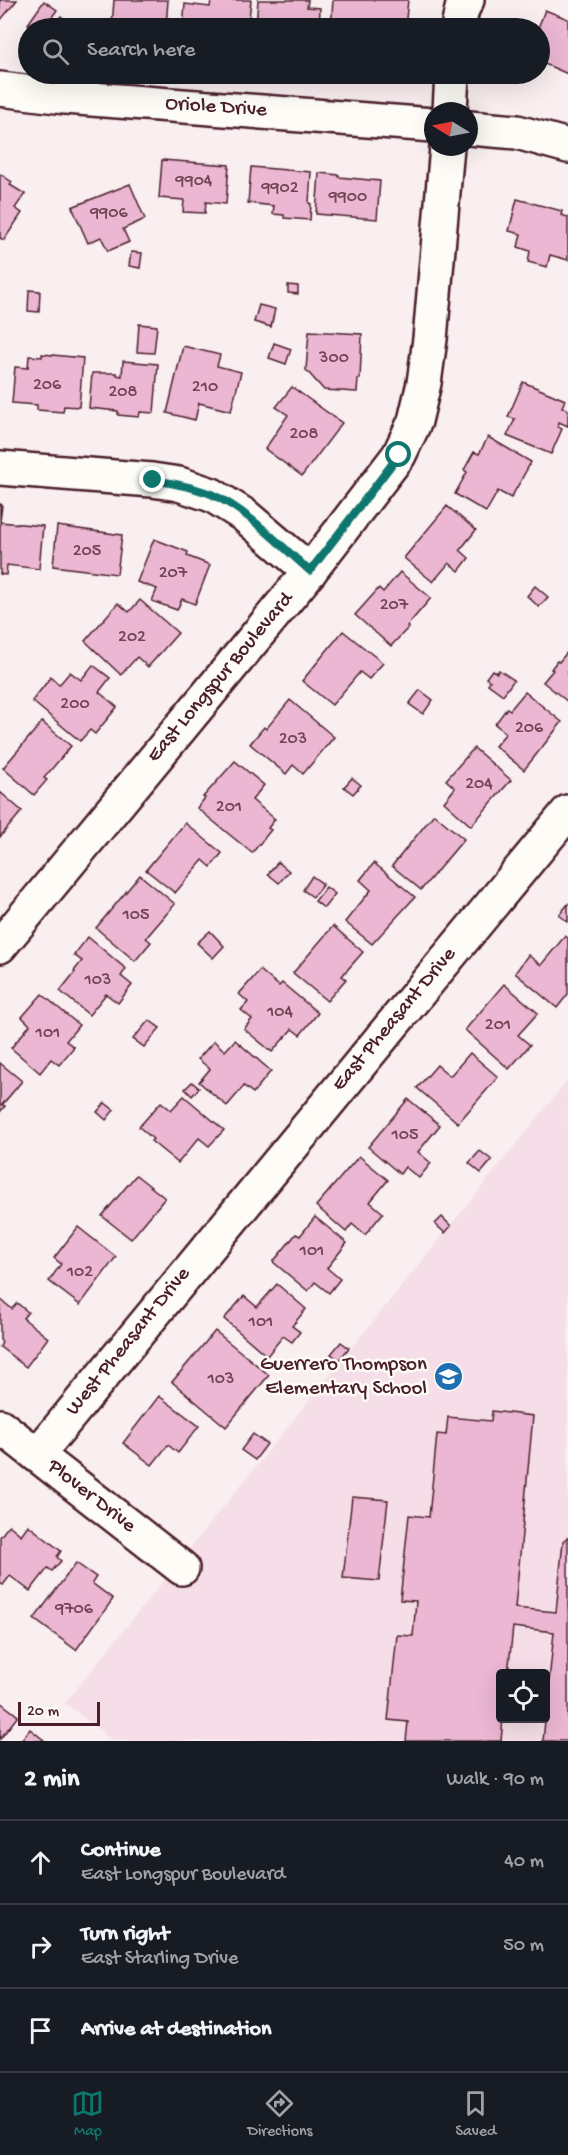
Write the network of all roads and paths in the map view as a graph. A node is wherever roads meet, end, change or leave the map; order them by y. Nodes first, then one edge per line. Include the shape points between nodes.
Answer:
1 (467, 0) edge
2 (461, 18) edge
3 (451, 84) edge
4 (0, 89) edge
5 (450, 102) edge
6 (424, 124) edge
7 (478, 129) edge
8 (568, 146) edge
9 (446, 156) edge
10 (0, 468) edge
11 (310, 571) junction
12 (568, 812) edge
13 (0, 946) edge
14 (222, 1229) joint
15 (0, 1426) edge
16 (37, 1455) junction
17 (182, 1568) dead end

1 - 2 street
3 - 5 street
4 - 6 street, Oriole Drive
7 - 8 street via 517,132
9 - 11 street, East Longspur Boulevard via 430,339 415,421 399,455
10 - 11 street via 179,484 212,495 244,515
11 - 13 street, East Longspur Boulevard
12 - 14 street, East Pheasant Drive
14 - 16 street, West Pheasant Drive
15 - 16 street, Plover Drive
16 - 17 street, Plover Drive

